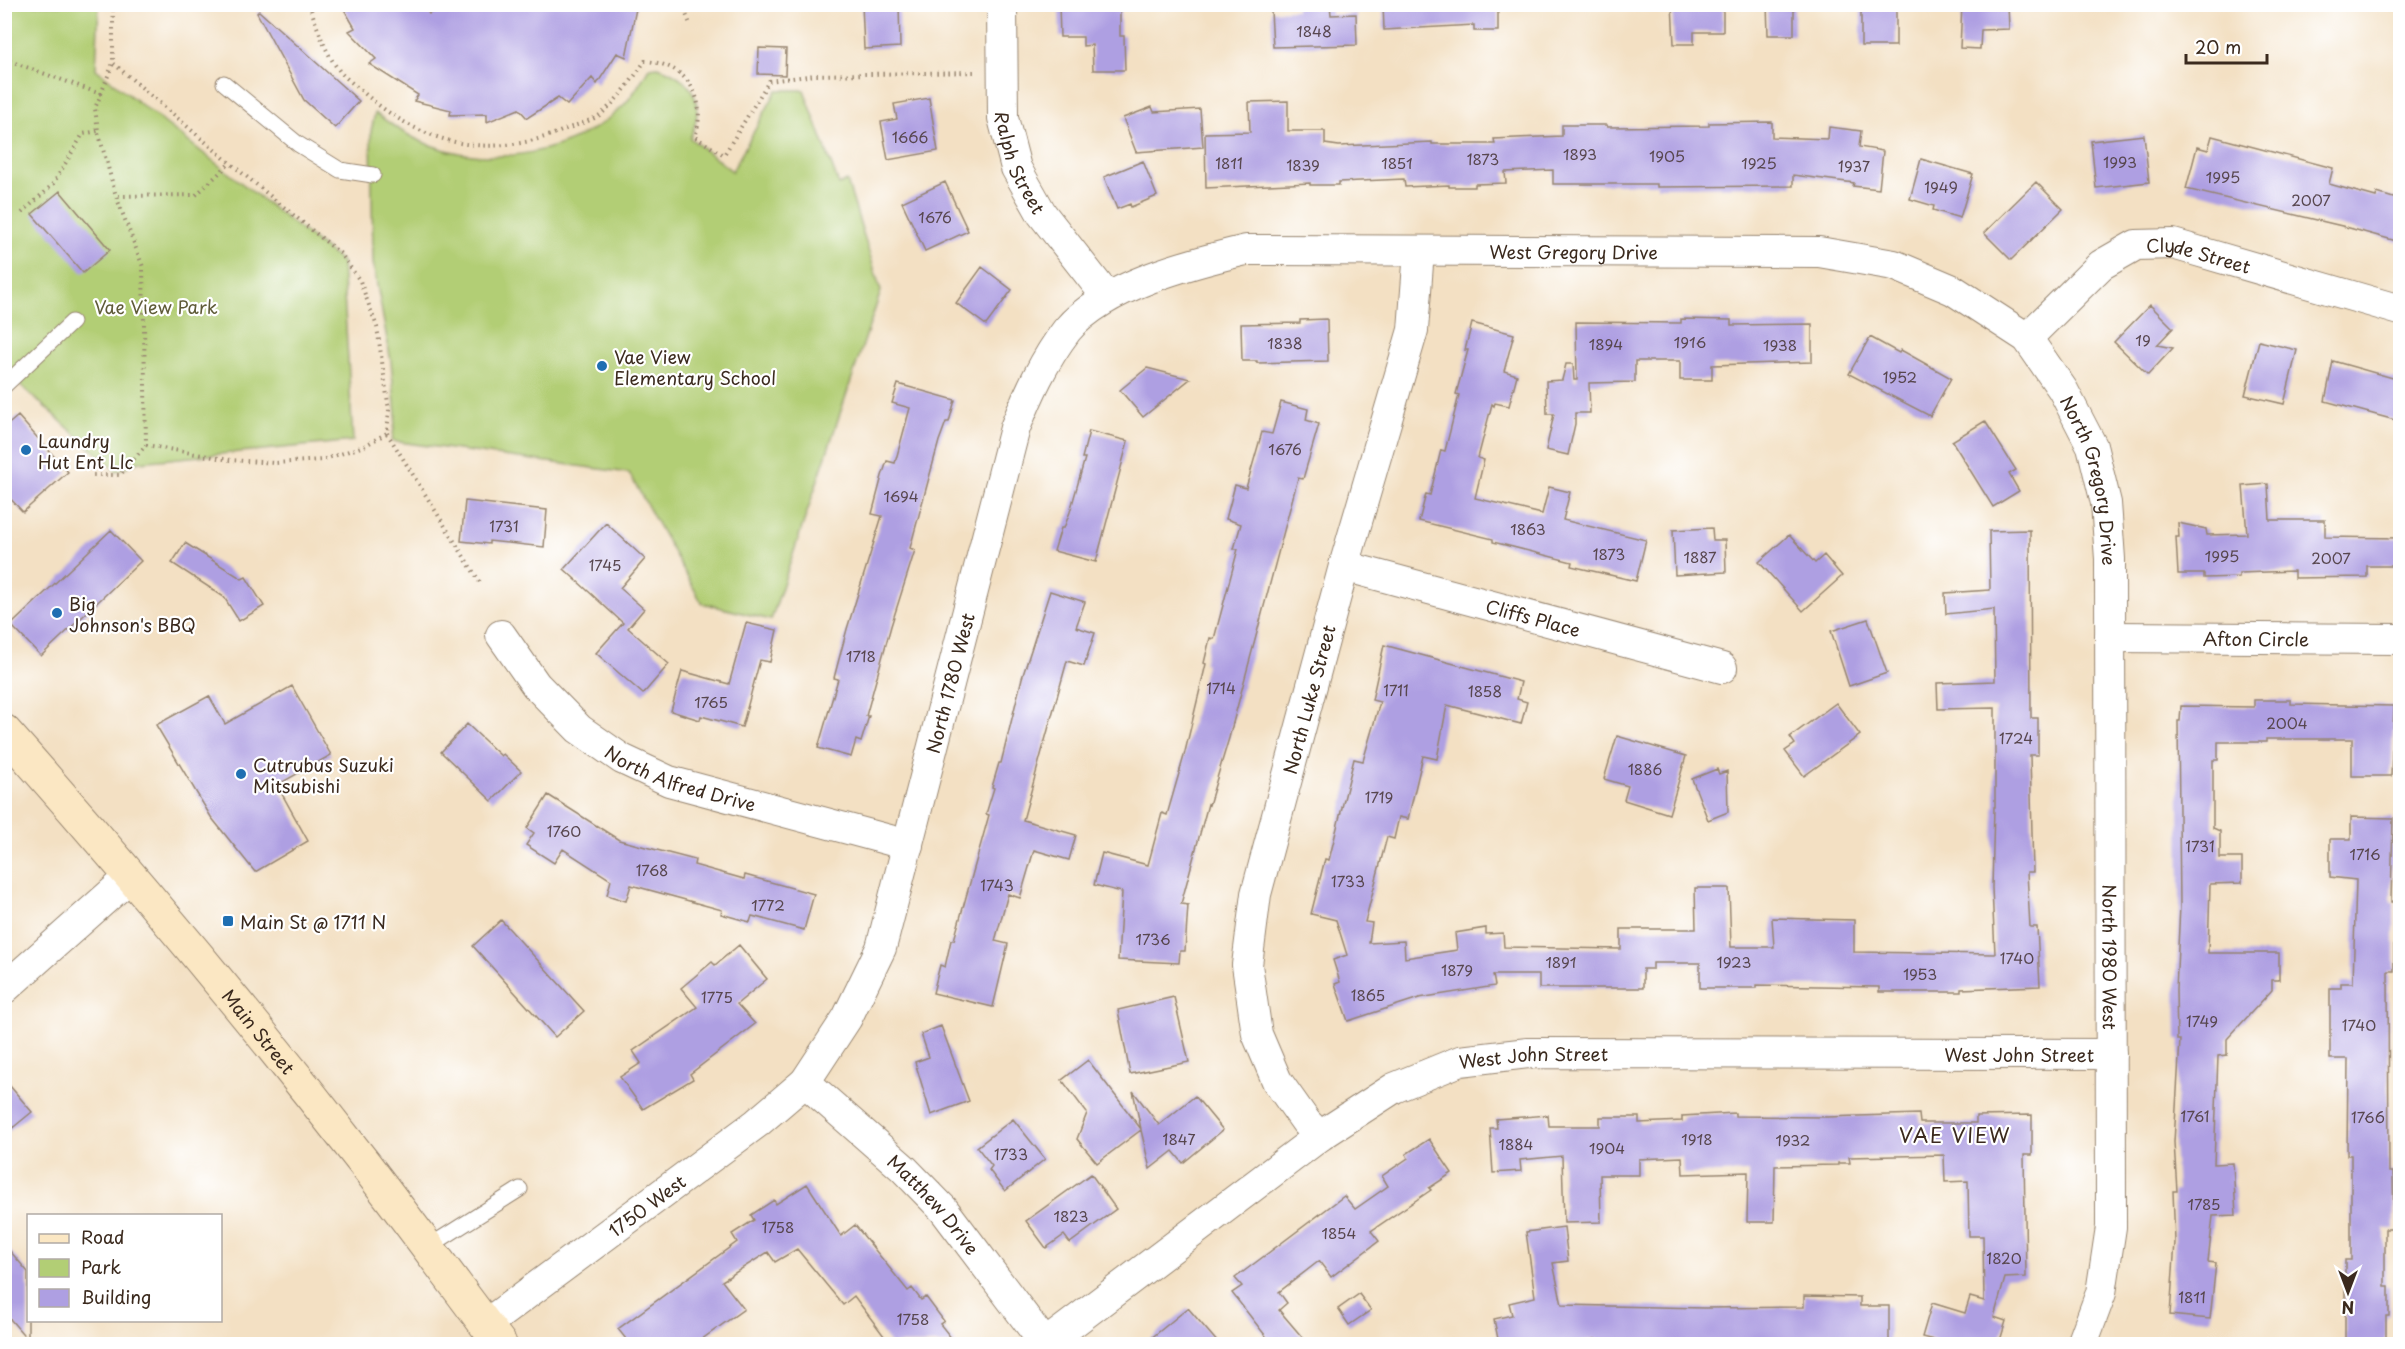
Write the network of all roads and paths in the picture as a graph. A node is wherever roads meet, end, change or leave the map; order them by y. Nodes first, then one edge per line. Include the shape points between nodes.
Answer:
1 (113, 4) edge
2 (309, 4) edge
3 (682, 4) edge
4 (1002, 4) edge
5 (690, 24) dead end
6 (4, 59) edge
7 (113, 63) junction
8 (985, 75) dead end
9 (224, 83) dead end
10 (101, 94) junction
11 (98, 131) junction
12 (230, 163) junction
13 (373, 175) dead end
14 (116, 196) junction
15 (22, 213) dead end
16 (1419, 251) junction
17 (1107, 297) junction
18 (2400, 310) edge
19 (72, 322) dead end
20 (2027, 338) junction
21 (4, 386) edge
22 (387, 433) junction
23 (146, 445) junction
24 (93, 475) dead end
25 (1344, 566) junction
26 (481, 584) dead end
27 (501, 635) dead end
28 (2110, 637) junction
29 (2400, 639) edge
30 (1722, 668) dead end
31 (4, 731) edge
32 (908, 845) junction
33 (131, 876) junction
34 (4, 989) edge
35 (2111, 1054) junction
36 (805, 1082) junction
37 (1320, 1136) junction
38 (520, 1189) dead end
39 (428, 1247) junction
40 (493, 1335) edge
41 (1045, 1344) edge
42 (2082, 1344) edge

1 - 7 path
2 - 8 path via 324,47 342,74 415,130 453,142 498,146 538,141 599,115 627,88 645,61 658,62 689,81 698,98 700,124 695,137 724,155 769,81 814,75 972,71
3 - 5 path
4 - 17 street, Ralph Street via 1003,118 1016,168 1042,214
6 - 10 path
7 - 10 path
7 - 12 path
9 - 13 lane via 298,144 340,170
10 - 11 path via 95,108
11 - 14 path
11 - 15 path via 83,134 53,184
12 - 14 path via 196,195
12 - 22 path via 341,254 360,281 377,327 388,399
14 - 23 path via 143,267
16 - 17 street, West Gregory Drive via 1246,250 1186,264
16 - 20 street, West Gregory Drive via 1819,252 1894,265 1953,290
16 - 25 street, North Luke Street via 1413,330
17 - 32 street, North 1780 West via 1068,329 1037,375 1015,428
18 - 20 street, Clyde Street via 2173,244 2136,245 2101,265
19 - 21 lane
20 - 28 street, North Gregory Drive via 2063,390 2092,446 2106,502
22 - 23 path via 364,446 322,460 276,463 230,460
22 - 26 path
23 - 24 path via 120,475
25 - 30 street, Cliffs Place
25 - 37 street, North Luke Street via 1256,894 1247,965 1261,1044 1277,1081
27 - 32 street, North Alfred Drive via 536,686 579,729 622,759 669,781
28 - 29 street, Afton Circle
28 - 35 street, North 1980 West
31 - 33 main road, Main Street
32 - 36 street, North 1780 West via 881,948 847,1018
33 - 34 street
33 - 39 main road, Main Street via 296,1077
35 - 37 street, West John Street via 1528,1053 1460,1061 1394,1088
35 - 42 street, North 1980 West via 2111,1227 2101,1293
36 - 40 street, 1750 West
36 - 41 street, Matthew Drive via 945,1210
37 - 41 street, West John Street
38 - 39 lane
39 - 40 main road, Main Street

